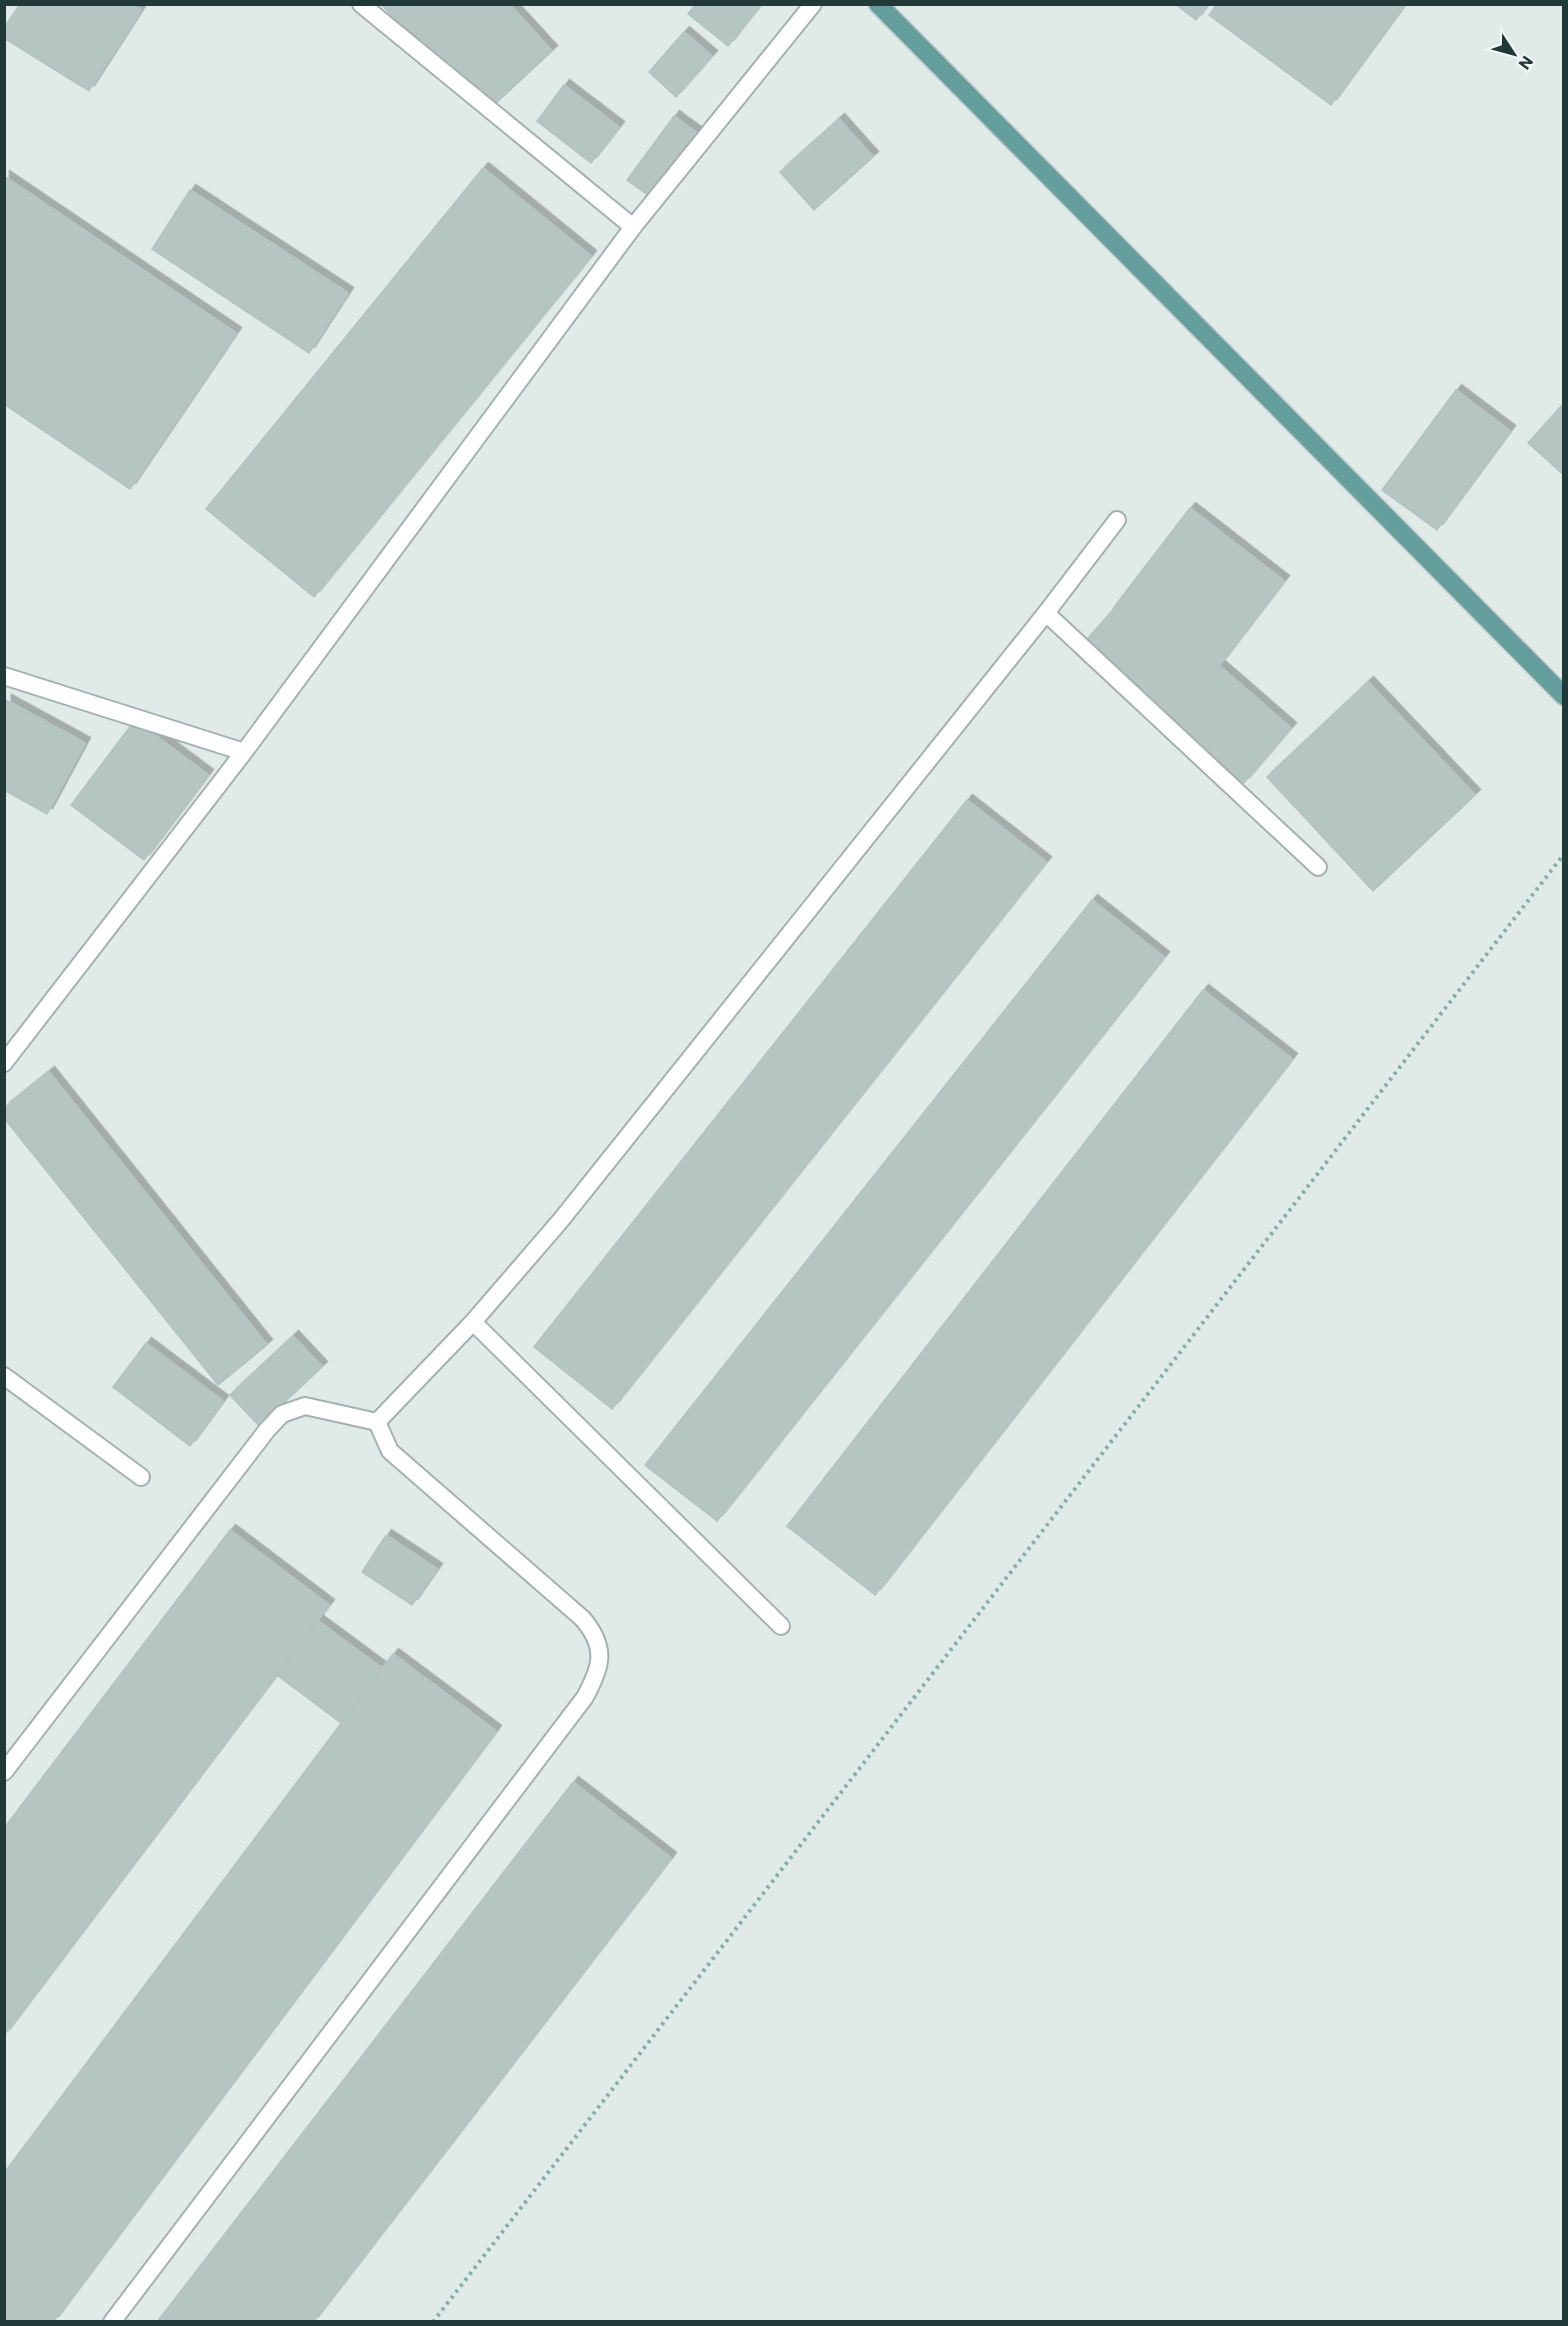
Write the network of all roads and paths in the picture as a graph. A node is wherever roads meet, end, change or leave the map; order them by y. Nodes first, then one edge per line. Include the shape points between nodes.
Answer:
1 (361, 4) edge
2 (813, 4) edge
3 (878, 4) edge
4 (633, 227) junction
5 (1117, 520) dead end
6 (1046, 613) junction
7 (4, 676) edge
8 (1563, 696) edge
9 (244, 752) junction
10 (1563, 854) edge
11 (1318, 867) dead end
12 (4, 1063) edge
13 (473, 1322) junction
14 (4, 1376) edge
15 (377, 1422) junction
16 (141, 1477) dead end
17 (781, 1626) dead end
18 (4, 1772) edge
19 (112, 2322) edge
20 (433, 2322) edge

1 - 4 lane
2 - 4 lane
3 - 8 main road
4 - 9 lane
5 - 6 lane
6 - 11 lane
6 - 13 lane via 561,1220
7 - 9 lane
9 - 12 lane
10 - 20 path
13 - 15 lane
13 - 17 lane
14 - 16 lane
15 - 18 lane via 305,1406 282,1414
15 - 19 lane via 390,1451 583,1619 595,1633 600,1652 597,1675 578,1706

